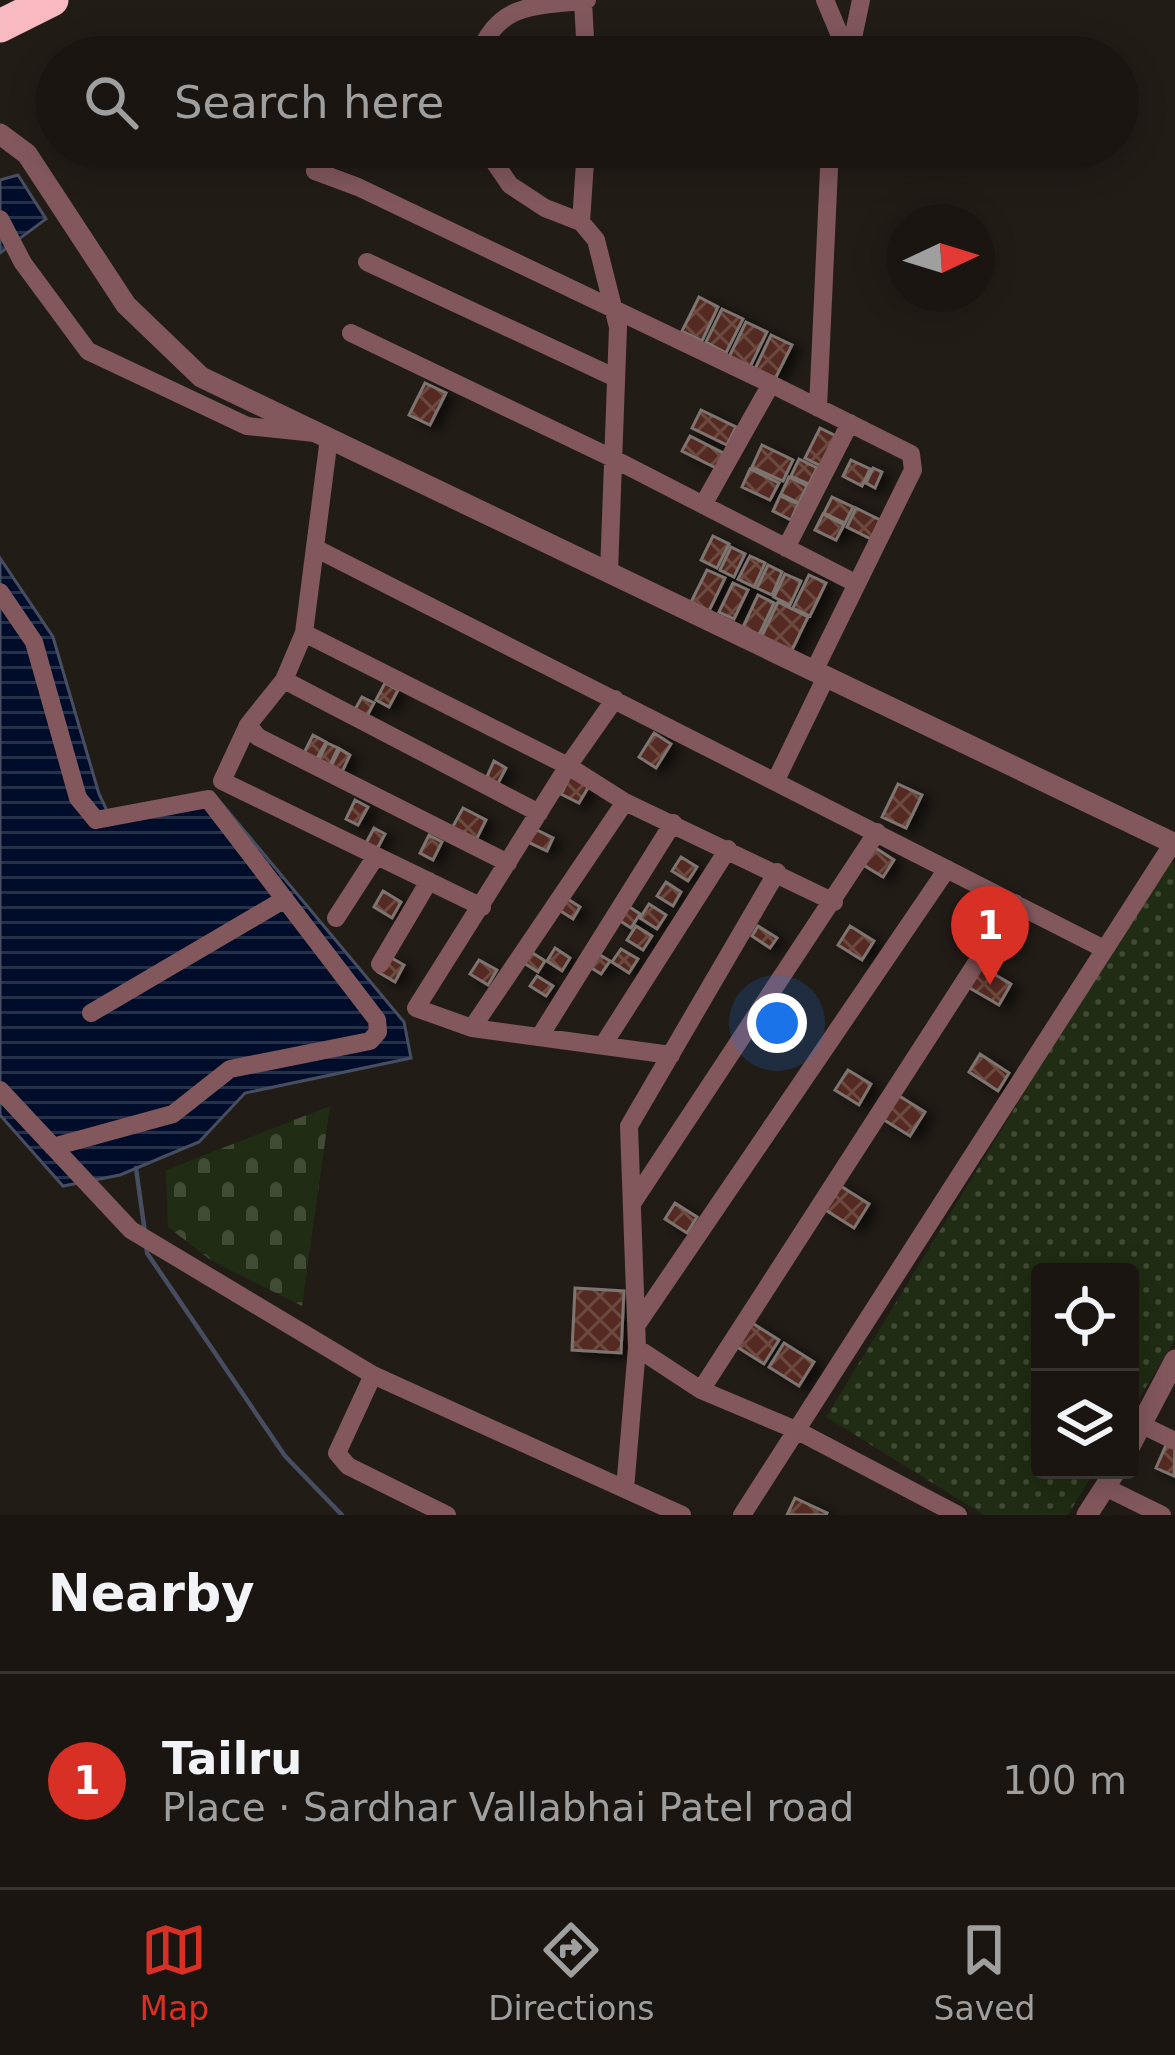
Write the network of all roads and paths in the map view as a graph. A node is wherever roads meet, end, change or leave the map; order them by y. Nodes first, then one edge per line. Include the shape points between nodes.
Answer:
1 (52, 0) edge
2 (585, 0) edge
3 (825, 0) edge
4 (861, 0) edge
5 (0, 26) edge
6 (486, 36) edge
7 (586, 36) edge
8 (840, 36) edge
9 (853, 36) edge
10 (0, 134) edge
11 (36, 168) edge
12 (36, 168) edge
13 (321, 168) edge
14 (498, 168) edge
15 (584, 168) edge
16 (829, 168) edge
17 (0, 219) edge
18 (580, 222) junction
19 (367, 262) dead end
20 (614, 312) junction
21 (351, 333) dead end
22 (616, 378) junction
23 (771, 384) junction
24 (818, 408) junction
25 (850, 423) junction
26 (324, 435) junction
27 (612, 458) junction
28 (703, 506) junction
29 (315, 548) junction
30 (786, 548) junction
31 (609, 572) junction
32 (856, 584) junction
33 (0, 592) edge
34 (304, 633) junction
35 (820, 674) junction
36 (284, 680) junction
37 (615, 699) junction
38 (248, 724) junction
39 (568, 766) junction
40 (776, 780) junction
41 (625, 802) junction
42 (538, 813) junction
43 (673, 823) junction
44 (877, 832) junction
45 (1174, 843) edge
46 (728, 849) junction
47 (376, 856) junction
48 (508, 863) junction
49 (947, 868) junction
50 (777, 872) junction
51 (429, 881) junction
52 (284, 899) junction
53 (834, 902) junction
54 (1016, 903) junction
55 (482, 907) junction
56 (336, 918) dead end
57 (1104, 949) junction
58 (380, 964) dead end
59 (91, 1013) dead end
60 (472, 1028) junction
61 (540, 1036) junction
62 (603, 1045) junction
63 (671, 1054) junction
64 (0, 1090) edge
65 (53, 1147) junction
66 (633, 1202) junction
67 (638, 1324) junction
68 (637, 1348) junction
69 (1175, 1360) edge
70 (373, 1375) junction
71 (700, 1390) junction
72 (1142, 1425) junction
73 (796, 1430) junction
74 (1139, 1430) edge
75 (1175, 1442) edge
76 (1110, 1479) edge
77 (625, 1489) junction
78 (447, 1515) edge
79 (682, 1515) edge
80 (742, 1515) edge
81 (958, 1515) edge
82 (1087, 1515) edge
83 (1162, 1515) edge

1 - 5 highway
2 - 6 street via 510,10
2 - 7 street
3 - 8 street
4 - 9 street
10 - 12 street
11 - 26 street via 126,305 201,376
13 - 20 street
14 - 18 street via 510,185
15 - 18 street
16 - 24 street
17 - 26 street via 88,351 247,426
18 - 20 street via 596,240
19 - 22 street
20 - 22 street
20 - 23 street
21 - 27 street
22 - 27 street
23 - 24 street
23 - 28 street
24 - 25 street
25 - 30 street
25 - 32 street via 910,454 913,470
26 - 29 street
26 - 31 street
27 - 28 street
27 - 31 street
28 - 30 street
29 - 34 street
29 - 37 street
30 - 32 street
31 - 35 street
32 - 35 street
33 - 52 street via 34,642 78,798 96,820 208,799
34 - 36 street
34 - 39 street
35 - 40 street
35 - 45 street
36 - 38 street
36 - 42 street
37 - 39 street
37 - 40 street
38 - 47 street via 222,782
38 - 48 street via 258,737
39 - 41 street
39 - 42 street
40 - 44 street
41 - 43 street
41 - 60 street
42 - 48 street
43 - 46 street
43 - 61 street
44 - 49 street
44 - 53 street
45 - 57 street
46 - 50 street
46 - 62 street
47 - 51 street
47 - 56 street
48 - 55 street
49 - 54 street
49 - 67 street
50 - 53 street
50 - 63 street
51 - 55 street
51 - 58 street
52 - 59 street
52 - 65 street via 377,1020 370,1041 230,1069 172,1114
53 - 66 street
54 - 57 street
54 - 71 street
55 - 60 street via 416,1008
57 - 73 street
60 - 61 street
61 - 62 street
62 - 63 street
63 - 66 street via 629,1126
64 - 65 street
65 - 70 street via 131,1230
66 - 67 street
67 - 68 street
68 - 71 street
68 - 77 street
69 - 72 street
70 - 77 street
70 - 78 street via 337,1453
71 - 73 street
72 - 74 street
72 - 75 street
73 - 80 street
73 - 81 street
76 - 82 street
76 - 83 street
77 - 79 street

